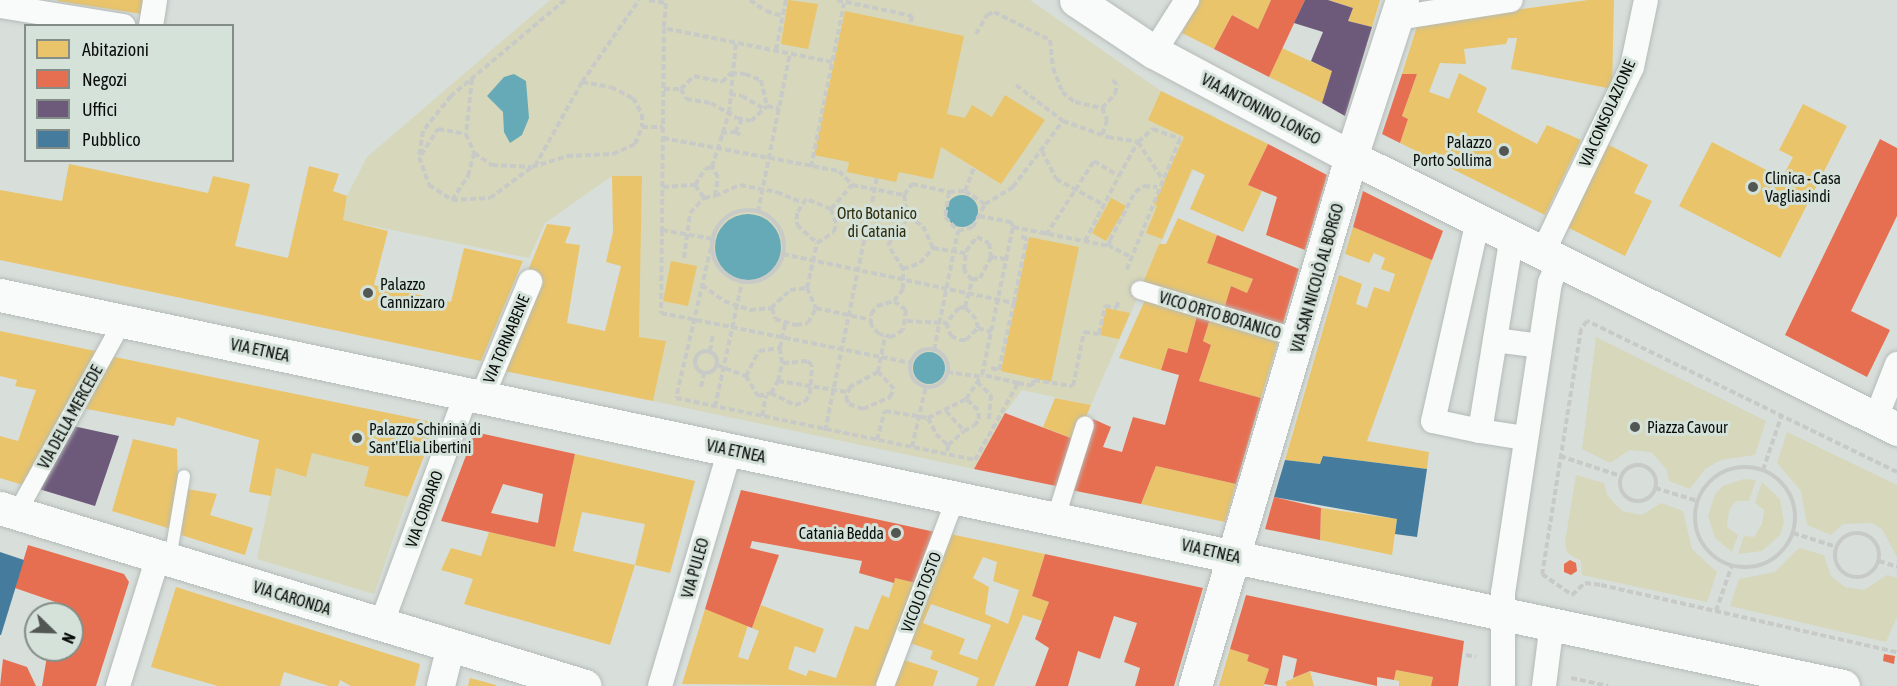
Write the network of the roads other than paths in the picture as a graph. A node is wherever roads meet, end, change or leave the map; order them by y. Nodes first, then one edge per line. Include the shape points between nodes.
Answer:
1 (155, 0) edge
2 (1076, 0) edge
3 (1187, 0) edge
4 (1511, 0) edge
5 (1646, 0) edge
6 (0, 6) edge
7 (1400, 9) edge
8 (111, 24) edge
9 (151, 24) edge
10 (1154, 52) junction
11 (1351, 157) junction
12 (1465, 213) junction
13 (1512, 236) junction
14 (1551, 256) junction
15 (1467, 269) junction
16 (530, 282) dead end
17 (1504, 282) junction
18 (1140, 290) dead end
19 (0, 295) edge
20 (123, 321) junction
21 (1300, 339) junction
22 (1495, 340) junction
23 (1540, 346) junction
24 (1897, 363) edge
25 (474, 395) junction
26 (1887, 423) edge
27 (1085, 425) dead end
28 (1480, 430) junction
29 (1525, 438) junction
30 (730, 449) junction
31 (184, 476) dead end
32 (956, 497) junction
33 (8, 511) edge
34 (1056, 517) junction
35 (1235, 557) junction
36 (164, 558) junction
37 (1503, 612) junction
38 (1552, 623) junction
39 (381, 625) junction
40 (451, 646) junction
41 (1554, 681) edge
42 (118, 686) edge
43 (441, 686) edge
44 (585, 686) edge
45 (660, 686) edge
46 (885, 686) edge
47 (1195, 686) edge
48 (1503, 686) edge
49 (1843, 686) edge

1 - 9 street
2 - 10 main road, VIA ANTONINO LONGO
3 - 10 street
4 - 7 street
5 - 14 street, VIA CONSOLAZIONE via 1632,67 1557,221
6 - 8 street
7 - 11 main road, VIA SAN NICOLÒ AL BORGO
10 - 11 main road, VIA ANTONINO LONGO
11 - 12 main road, VIA ANTONINO LONGO
11 - 21 main road, VIA SAN NICOLÒ AL BORGO
12 - 13 main road, VIA ANTONINO LONGO
12 - 15 street
13 - 14 main road, VIA ANTONINO LONGO
13 - 17 street
14 - 23 street, VIA CONSOLAZIONE
14 - 26 main road, VIA ANTONINO LONGO
15 - 17 street
15 - 28 street via 1433,422
16 - 25 street, VIA TORNABENE
17 - 22 street
18 - 21 street, VICO ORTO BOTANICO
19 - 20 main road, VIA ETNEA
20 - 25 main road, VIA ETNEA
20 - 33 street, VIA DELLA MERCEDE
21 - 35 main road, VIA SAN NICOLÒ AL BORGO
22 - 23 street
22 - 28 street
23 - 29 street, VIA CONSOLAZIONE
24 - 26 street via 1888,387
25 - 30 main road, VIA ETNEA
25 - 39 street, VIA CORDARO
27 - 34 street
28 - 29 street
29 - 37 street, VIA CONSOLAZIONE
30 - 32 main road, VIA ETNEA
30 - 45 street, VIA PULEO
31 - 36 lane
32 - 34 main road, VIA ETNEA
32 - 46 street, VICOLO TOSTO
33 - 36 main road, VIA CARONDA
34 - 35 main road, VIA ETNEA
35 - 37 main road, VIA ETNEA
35 - 47 main road, VIA SAN NICOLÒ AL BORGO
36 - 39 main road, VIA CARONDA
36 - 42 street
37 - 38 main road, VIA ETNEA
37 - 48 street, VIA CONSOLAZIONE
38 - 41 street
38 - 49 main road, VIA ETNEA
39 - 40 main road, VIA CARONDA
40 - 43 street
40 - 44 main road, VIA CARONDA

